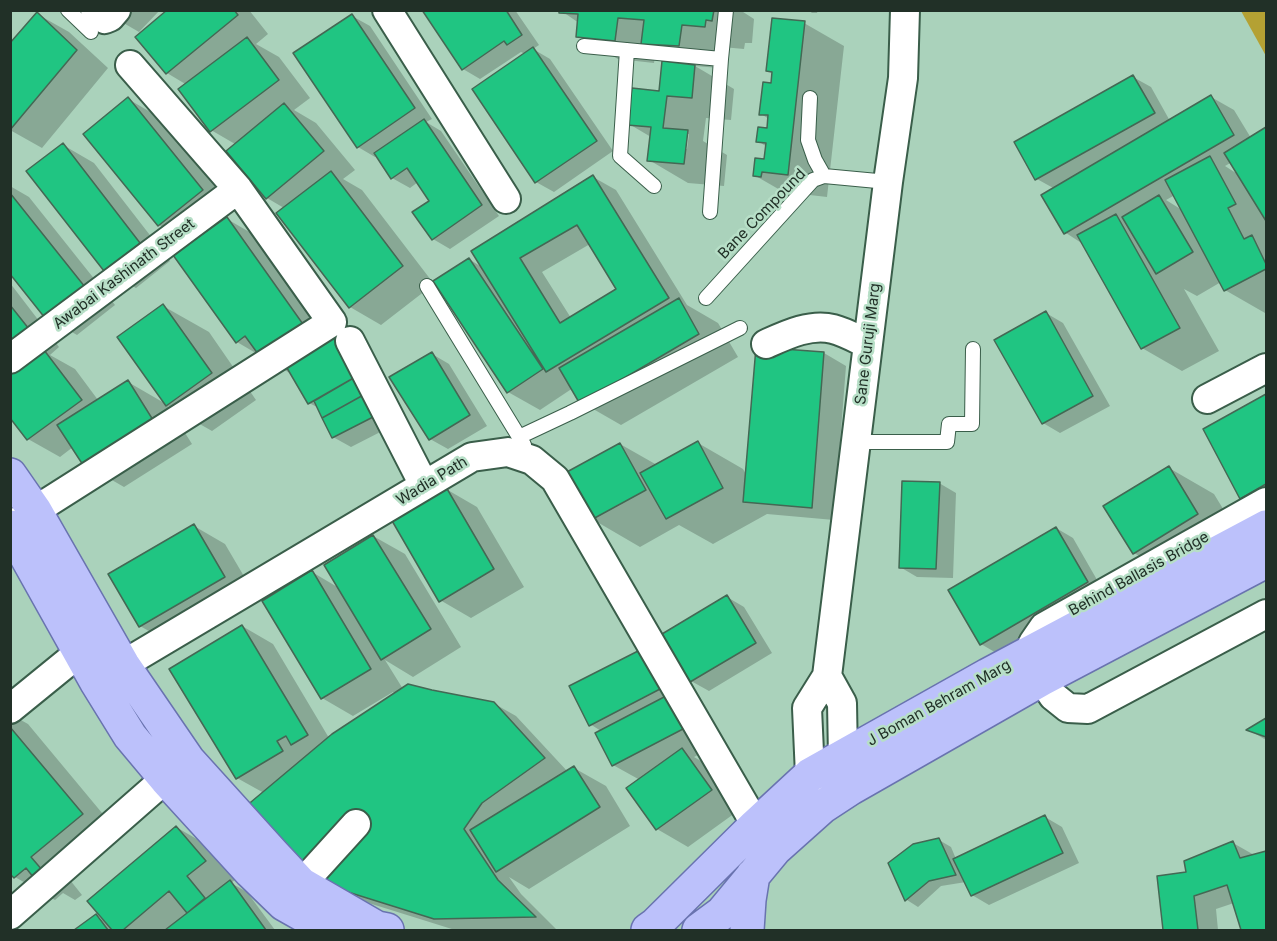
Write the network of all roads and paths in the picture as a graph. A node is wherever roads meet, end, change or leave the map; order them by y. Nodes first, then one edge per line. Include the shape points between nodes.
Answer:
1 (68, 10) edge
2 (116, 10) edge
3 (387, 10) edge
4 (726, 10) edge
5 (905, 10) edge
6 (93, 21) edge
7 (584, 46) dead end
8 (627, 50) junction
9 (721, 59) junction
10 (130, 65) dead end
11 (810, 98) dead end
12 (824, 176) junction
13 (888, 182) junction
14 (654, 186) dead end
15 (238, 189) junction
16 (506, 199) dead end
17 (710, 212) dead end
18 (427, 286) dead end
19 (706, 298) dead end
20 (740, 328) dead end
21 (341, 332) junction
22 (766, 344) dead end
23 (868, 344) junction
24 (973, 349) dead end
25 (10, 359) edge
26 (1266, 368) edge
27 (1206, 399) dead end
28 (857, 442) junction
29 (526, 448) junction
30 (10, 475) edge
31 (424, 485) junction
32 (1266, 502) edge
33 (19, 521) edge
34 (1261, 541) edge
35 (1266, 614) edge
36 (80, 652) junction
37 (1032, 668) junction
38 (109, 673) junction
39 (827, 676) junction
40 (10, 709) edge
41 (177, 770) junction
42 (847, 772) junction
43 (810, 775) junction
44 (822, 807) junction
45 (356, 825) dead end
46 (766, 837) junction
47 (753, 875) junction
48 (302, 894) junction
49 (10, 915) edge
50 (330, 930) edge
51 (387, 930) edge
52 (648, 930) edge
53 (699, 930) edge
54 (747, 930) edge

1 - 6 lane
2 - 6 street via 110,17
3 - 16 street
4 - 9 lane
5 - 13 street, Sane Guruji Marg via 903,78
7 - 8 lane
8 - 9 lane
8 - 14 lane via 620,156
9 - 17 lane
10 - 15 street
11 - 12 lane via 808,140
12 - 13 lane, Bane Compound
12 - 19 lane, Bane Compound via 813,180
13 - 23 street, Sane Guruji Marg
15 - 21 street
15 - 25 street, Awabai Kashinath Street
18 - 29 lane
20 - 29 lane via 581,408
21 - 31 street
21 - 33 street
22 - 23 street via 811,328 833,328
23 - 28 street, Sane Guruji Marg
24 - 28 lane via 972,424 949,424 947,442
26 - 27 street
28 - 39 street, Sane Guruji Marg
29 - 31 street, Wadia Path via 472,457
29 - 46 street, Wadia Path via 555,479
30 - 33 main road
31 - 38 street, Wadia Path
32 - 37 street, Behind Ballasis Bridge via 1044,627
33 - 36 main road
33 - 38 main road
34 - 37 main road, J Boman Behram Marg
35 - 37 street via 1088,709 1068,708 1053,696
36 - 38 main road
36 - 40 street
37 - 42 main road, J Boman Behram Marg
38 - 41 main road
39 - 42 street via 842,703
39 - 43 street, Sane Guruji Marg via 807,708
41 - 48 main road
41 - 49 street
42 - 43 main road, J Boman Behram Marg
42 - 44 main road, J Boman Behram Marg
43 - 44 street, Sane Guruji Marg
43 - 46 main road, J Boman Behram Marg
44 - 46 main road, J Boman Behram Marg
45 - 48 street
46 - 47 main road, J Boman Behram Marg
46 - 52 main road, J Boman Behram Marg
47 - 53 main road, J Boman Behram Marg via 722,913
47 - 54 main road
48 - 50 main road
48 - 51 main road

